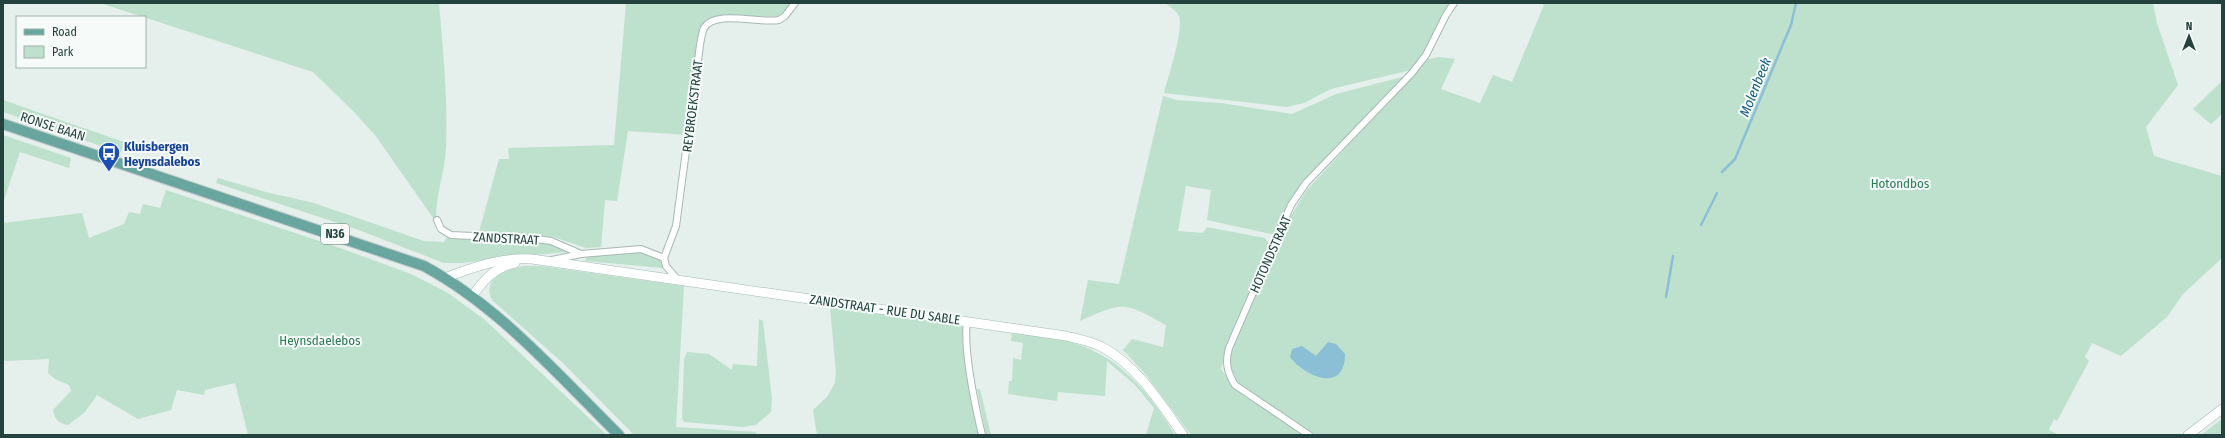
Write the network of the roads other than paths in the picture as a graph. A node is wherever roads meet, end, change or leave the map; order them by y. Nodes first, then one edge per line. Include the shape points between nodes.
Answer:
1 (795, 3) edge
2 (1454, 3) edge
3 (3, 124) edge
4 (437, 220) dead end
5 (581, 254) junction
6 (664, 258) junction
7 (546, 261) junction
8 (445, 278) junction
9 (677, 279) junction
10 (472, 297) junction
11 (967, 321) junction
12 (2222, 409) edge
13 (619, 435) edge
14 (982, 435) edge
15 (1183, 435) edge
16 (1310, 435) edge
17 (2188, 435) edge

1 - 6 street, REYBROEKSTRAAT via 785,16 778,20 719,19 704,28 676,226
2 - 16 street, HOTONDSTRAAT via 1426,55 1412,73 1306,183 1275,240 1229,348 1227,366 1235,385
3 - 8 main road, RONSE BAAN / N36 via 415,263
4 - 5 street, ZANDSTRAAT via 441,229 451,235 551,241
5 - 6 street, ZANDSTRAAT via 641,249
5 - 7 street, ZANDSTRAAT
6 - 9 street via 666,266
7 - 8 main road, ZANDSTRAAT - RUE DU SABLE via 519,258 504,260
7 - 9 main road, ZANDSTRAAT - RUE DU SABLE
7 - 10 main road, ZANDSTRAAT - RUE DU SABLE via 504,266 480,284
8 - 10 main road, N36
9 - 11 main road, ZANDSTRAAT - RUE DU SABLE
10 - 13 main road, N36 via 522,340
11 - 14 street via 966,340
11 - 15 main road, ZANDSTRAAT - RUE DU SABLE via 1066,336 1103,347 1117,356 1144,383
12 - 17 main road

